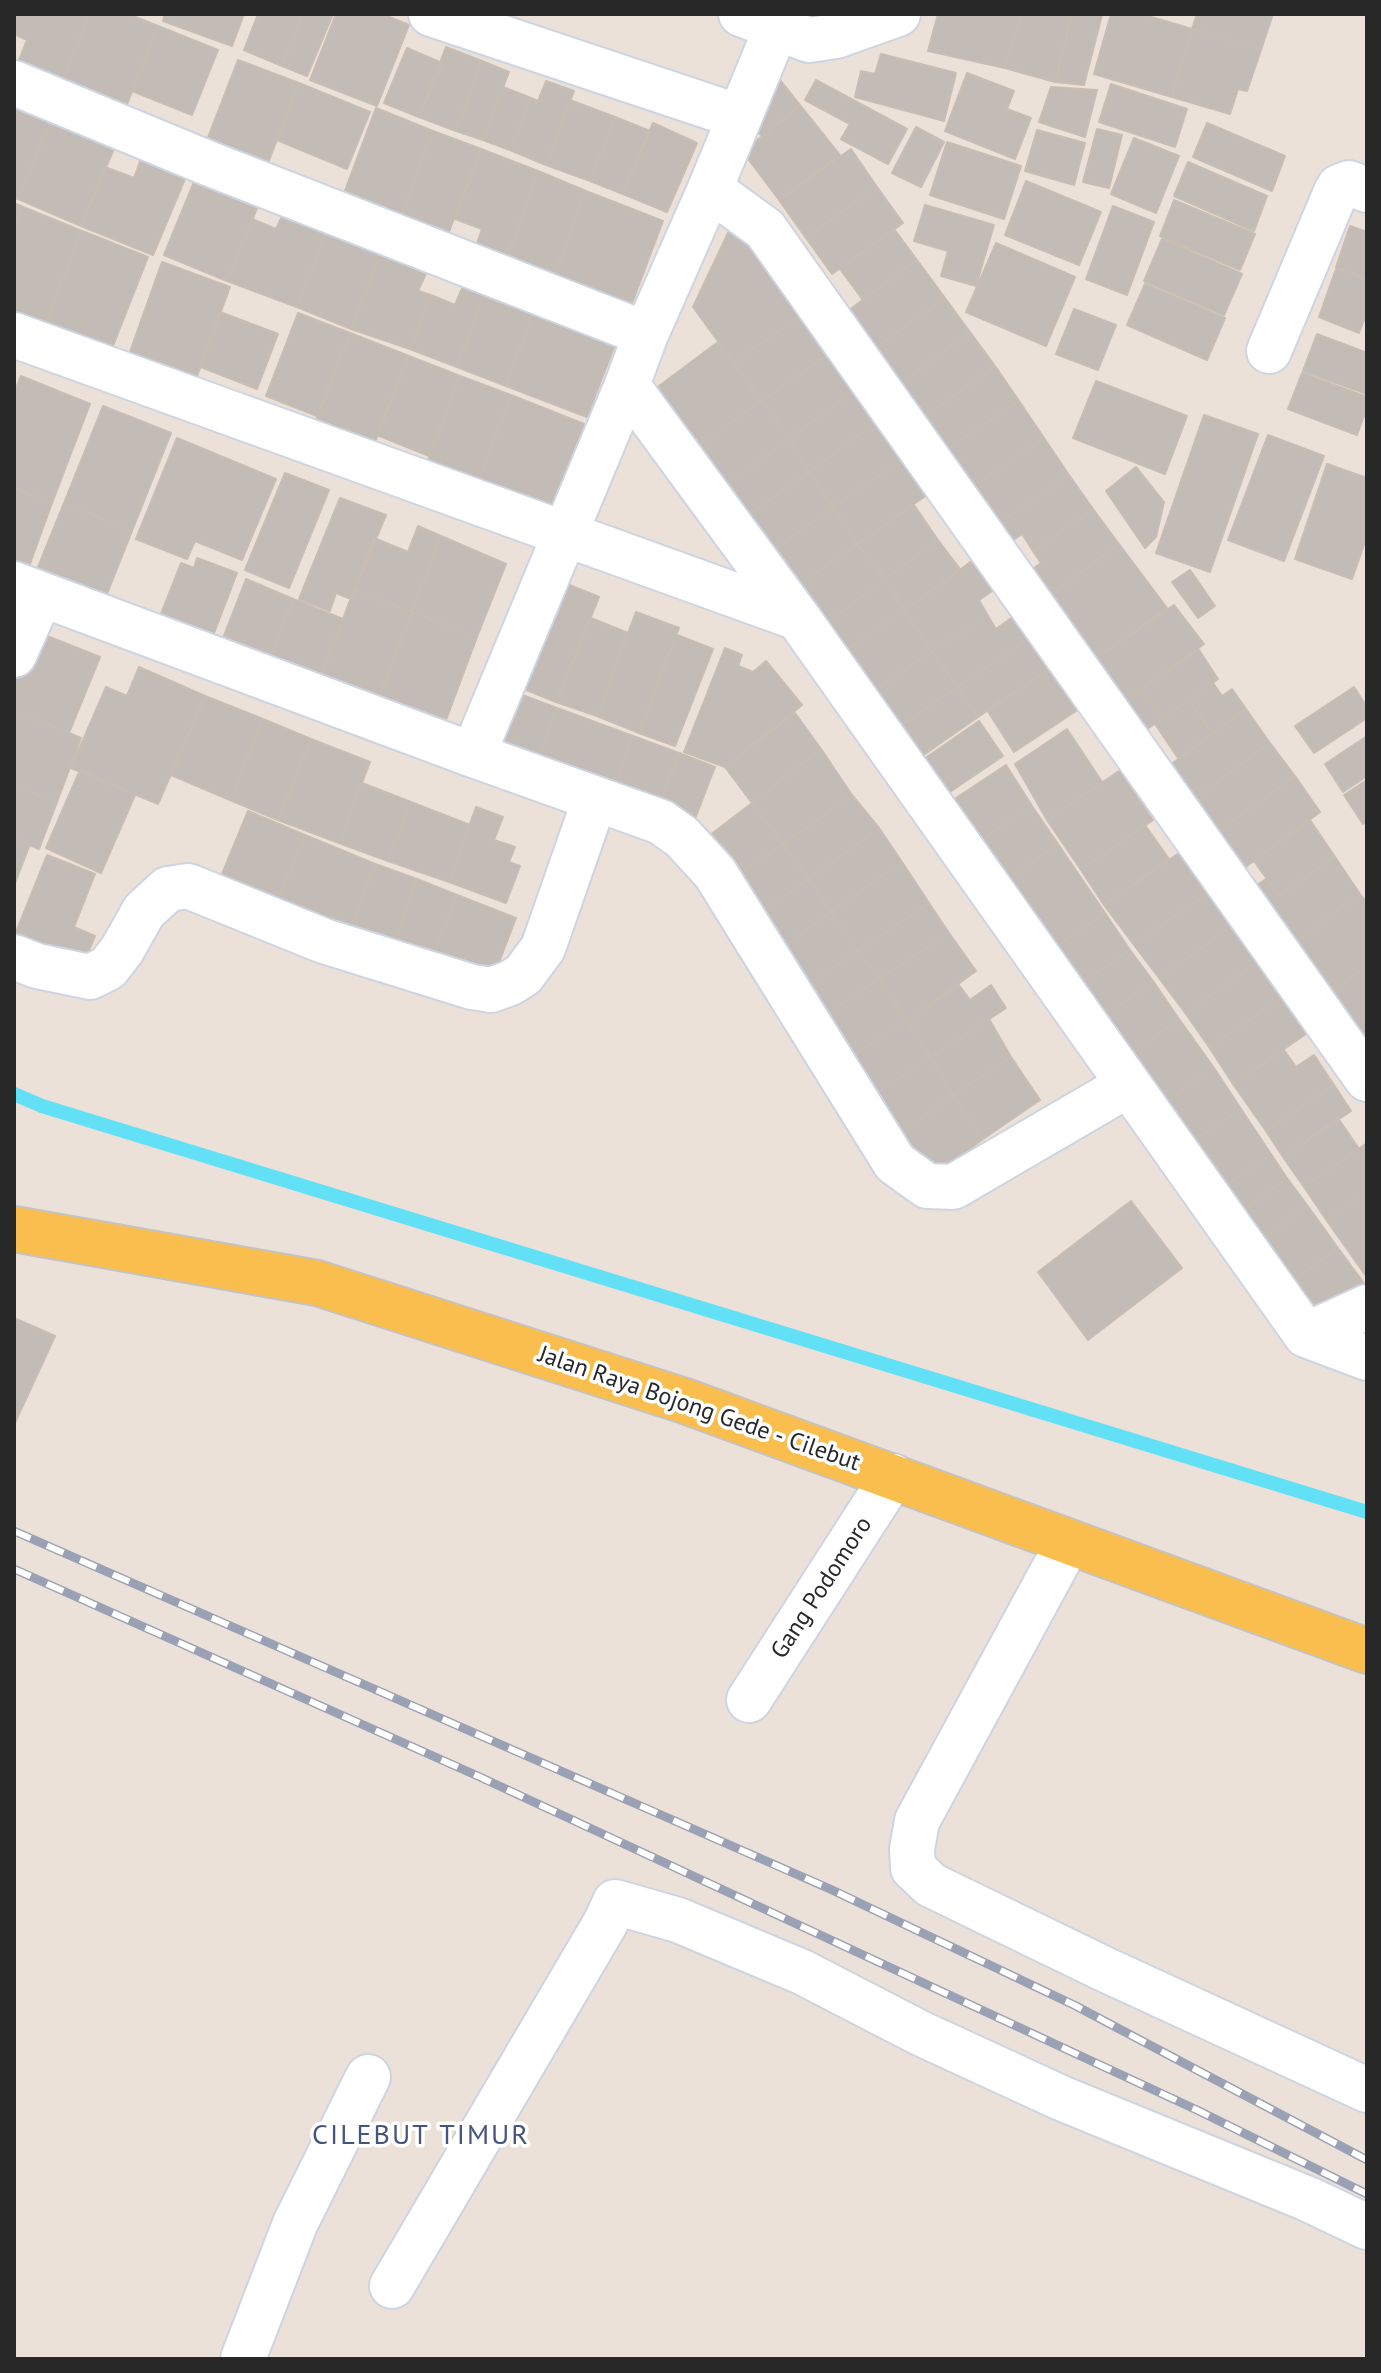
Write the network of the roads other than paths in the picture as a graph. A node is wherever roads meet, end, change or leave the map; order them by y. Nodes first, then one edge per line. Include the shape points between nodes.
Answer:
1 (898, 14) edge
2 (436, 15) edge
3 (758, 22) edge
4 (14, 83) edge
5 (740, 117) junction
6 (710, 189) junction
7 (1367, 190) edge
8 (646, 334) junction
9 (14, 335) edge
10 (1269, 351) dead end
11 (627, 385) junction
12 (566, 533) junction
13 (28, 590) edge
14 (798, 618) junction
15 (14, 655) edge
16 (473, 755) junction
17 (595, 799) junction
18 (14, 957) edge
19 (1367, 1079) edge
20 (1128, 1085) junction
21 (14, 1229) edge
22 (1367, 1307) edge
23 (1306, 1335) junction
24 (1367, 1358) edge
25 (893, 1476) junction
26 (1068, 1543) junction
27 (1367, 1651) edge
28 (749, 1700) dead end
29 (368, 2077) dead end
30 (1367, 2090) edge
31 (1367, 2227) edge
32 (392, 2286) dead end
33 (243, 2359) edge

1 - 3 street via 809,40
2 - 5 street
3 - 5 street
4 - 8 street
5 - 6 street
6 - 8 street
6 - 19 street via 765,229
7 - 10 street via 1349,183 1339,187
8 - 11 street
9 - 12 street
11 - 12 street
11 - 14 street
12 - 14 street
12 - 16 street
13 - 15 street
13 - 16 street
14 - 20 street
16 - 17 street
17 - 18 street via 543,948 523,975 491,990 324,941 188,886 168,889 144,911 108,968 90,977
17 - 20 street via 661,822 715,873 895,1163 927,1186 953,1187
20 - 23 street
21 - 25 main road, Jalan Raya Bojong Gede - Cilebut via 317,1283 685,1401
22 - 23 street
23 - 24 street
25 - 26 main road, Jalan Raya Bojong Gede - Cilebut
25 - 28 street, Gang Podomoro
26 - 27 main road, Jalan Raya Bojong Gede - Cilebut
26 - 30 street via 917,1821 913,1868 931,1885
29 - 33 street via 295,2224
31 - 32 street via 1046,2091 802,1972 678,1920 615,1902

